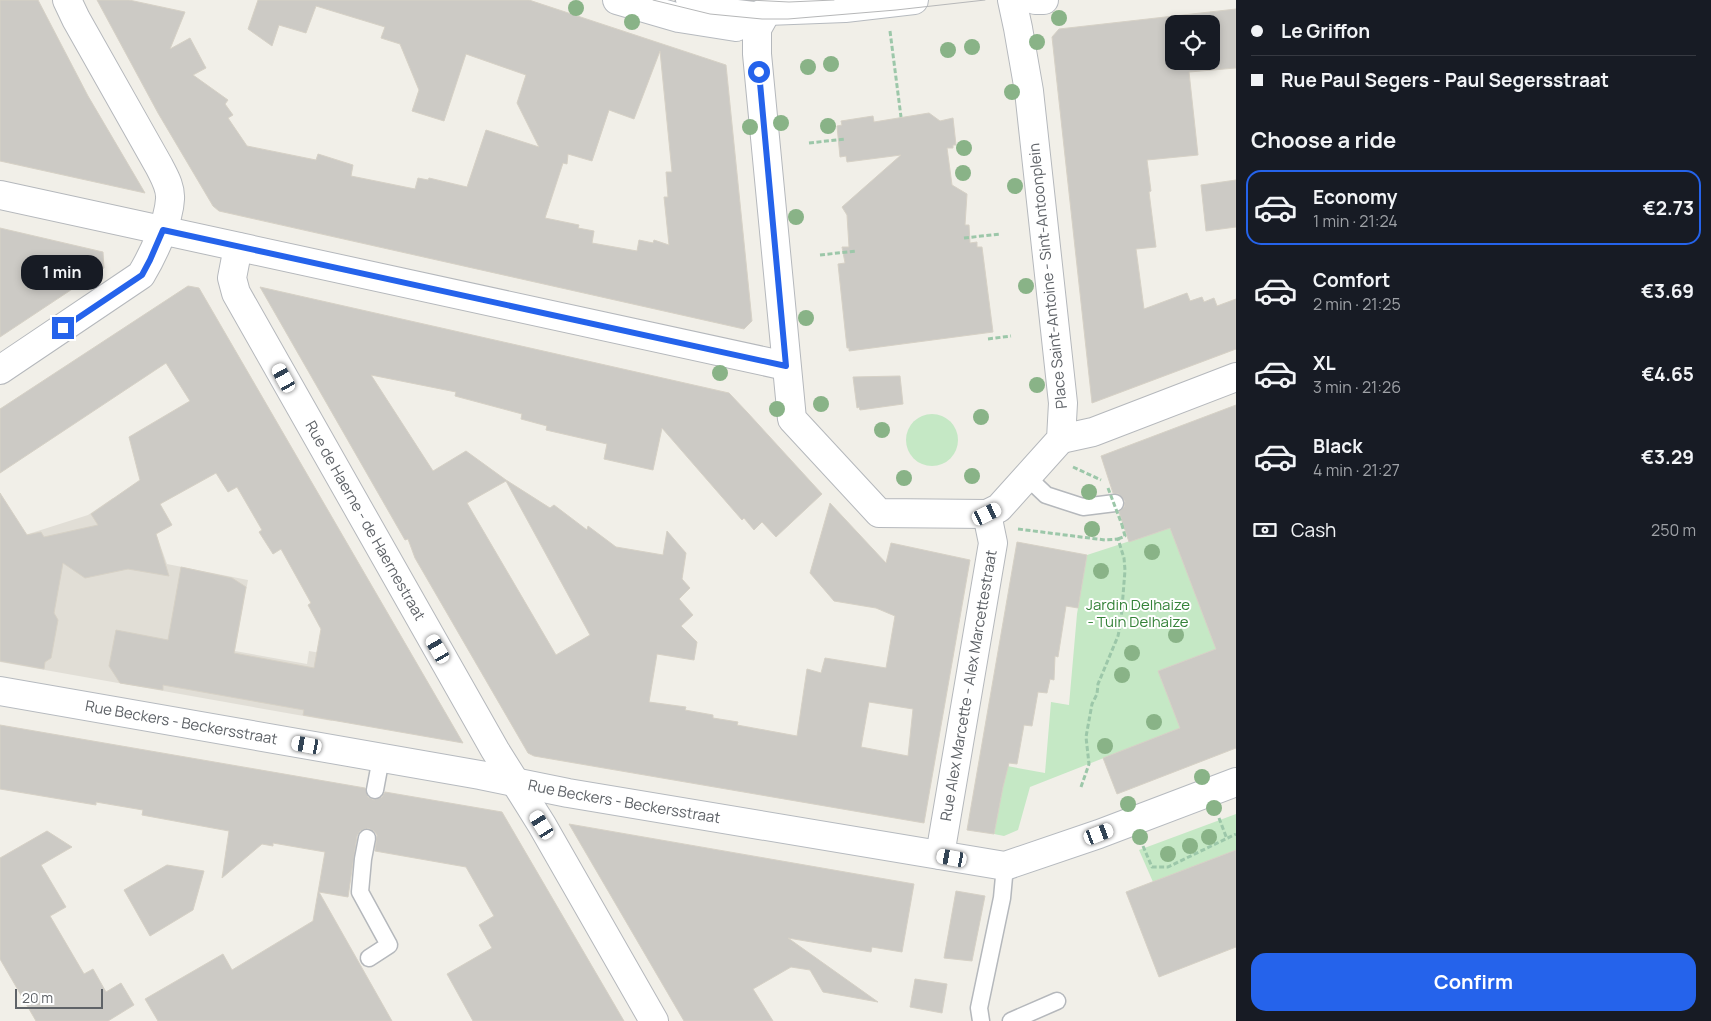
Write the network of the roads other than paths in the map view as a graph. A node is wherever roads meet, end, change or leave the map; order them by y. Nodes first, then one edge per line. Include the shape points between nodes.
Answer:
1 (68, 0) edge
2 (617, 0) edge
3 (684, 0) edge
4 (914, 0) edge
5 (1012, 0) edge
6 (1035, 0) edge
7 (1044, 0) edge
8 (774, 5) edge
9 (0, 195) edge
10 (163, 230) junction
11 (238, 247) junction
12 (786, 366) junction
13 (0, 370) edge
14 (1236, 377) edge
15 (1061, 439) junction
16 (1026, 476) junction
17 (1112, 496) road end
18 (987, 514) junction
19 (0, 691) edge
20 (380, 758) junction
21 (1236, 782) edge
22 (516, 783) junction
23 (375, 790) dead end
24 (367, 838) dead end
25 (940, 855) junction
26 (1005, 866) junction
27 (369, 958) dead end
28 (1057, 1001) dead end
29 (654, 1021) edge
30 (981, 1021) edge
31 (1011, 1021) edge

1 - 10 street via 168,186 170,199
2 - 8 street via 679,18 736,27
3 - 8 lane via 711,5
4 - 8 street via 845,8
5 - 15 street, Place Saint-Antoine - Sint-Antoonplein via 1029,91 1063,403
6 - 7 street
8 - 12 street via 757,29 757,54
9 - 10 street
10 - 11 street
10 - 13 street via 142,275
11 - 12 street
11 - 22 street, Rue de Haerne - de Haernestraat via 232,278 236,293
12 - 18 street via 792,419 879,513
14 - 15 street via 1093,432
15 - 16 street
16 - 17 lane via 1046,495 1083,507
16 - 18 street via 999,508
18 - 25 street, Rue Alex Marcette - Alex Marcettestraat via 993,543
19 - 20 street, Rue Beckers - Beckersstraat
20 - 22 street, Rue Beckers - Beckersstraat
20 - 23 lane
21 - 26 street, Rue Beckers - Beckersstraat
22 - 25 street, Rue Beckers - Beckersstraat
22 - 29 street, Rue de Haerne - de Haernestraat
24 - 27 lane via 360,892 389,945
25 - 26 street, Rue Beckers - Beckersstraat
26 - 30 lane via 1002,898 979,1008
28 - 31 lane

